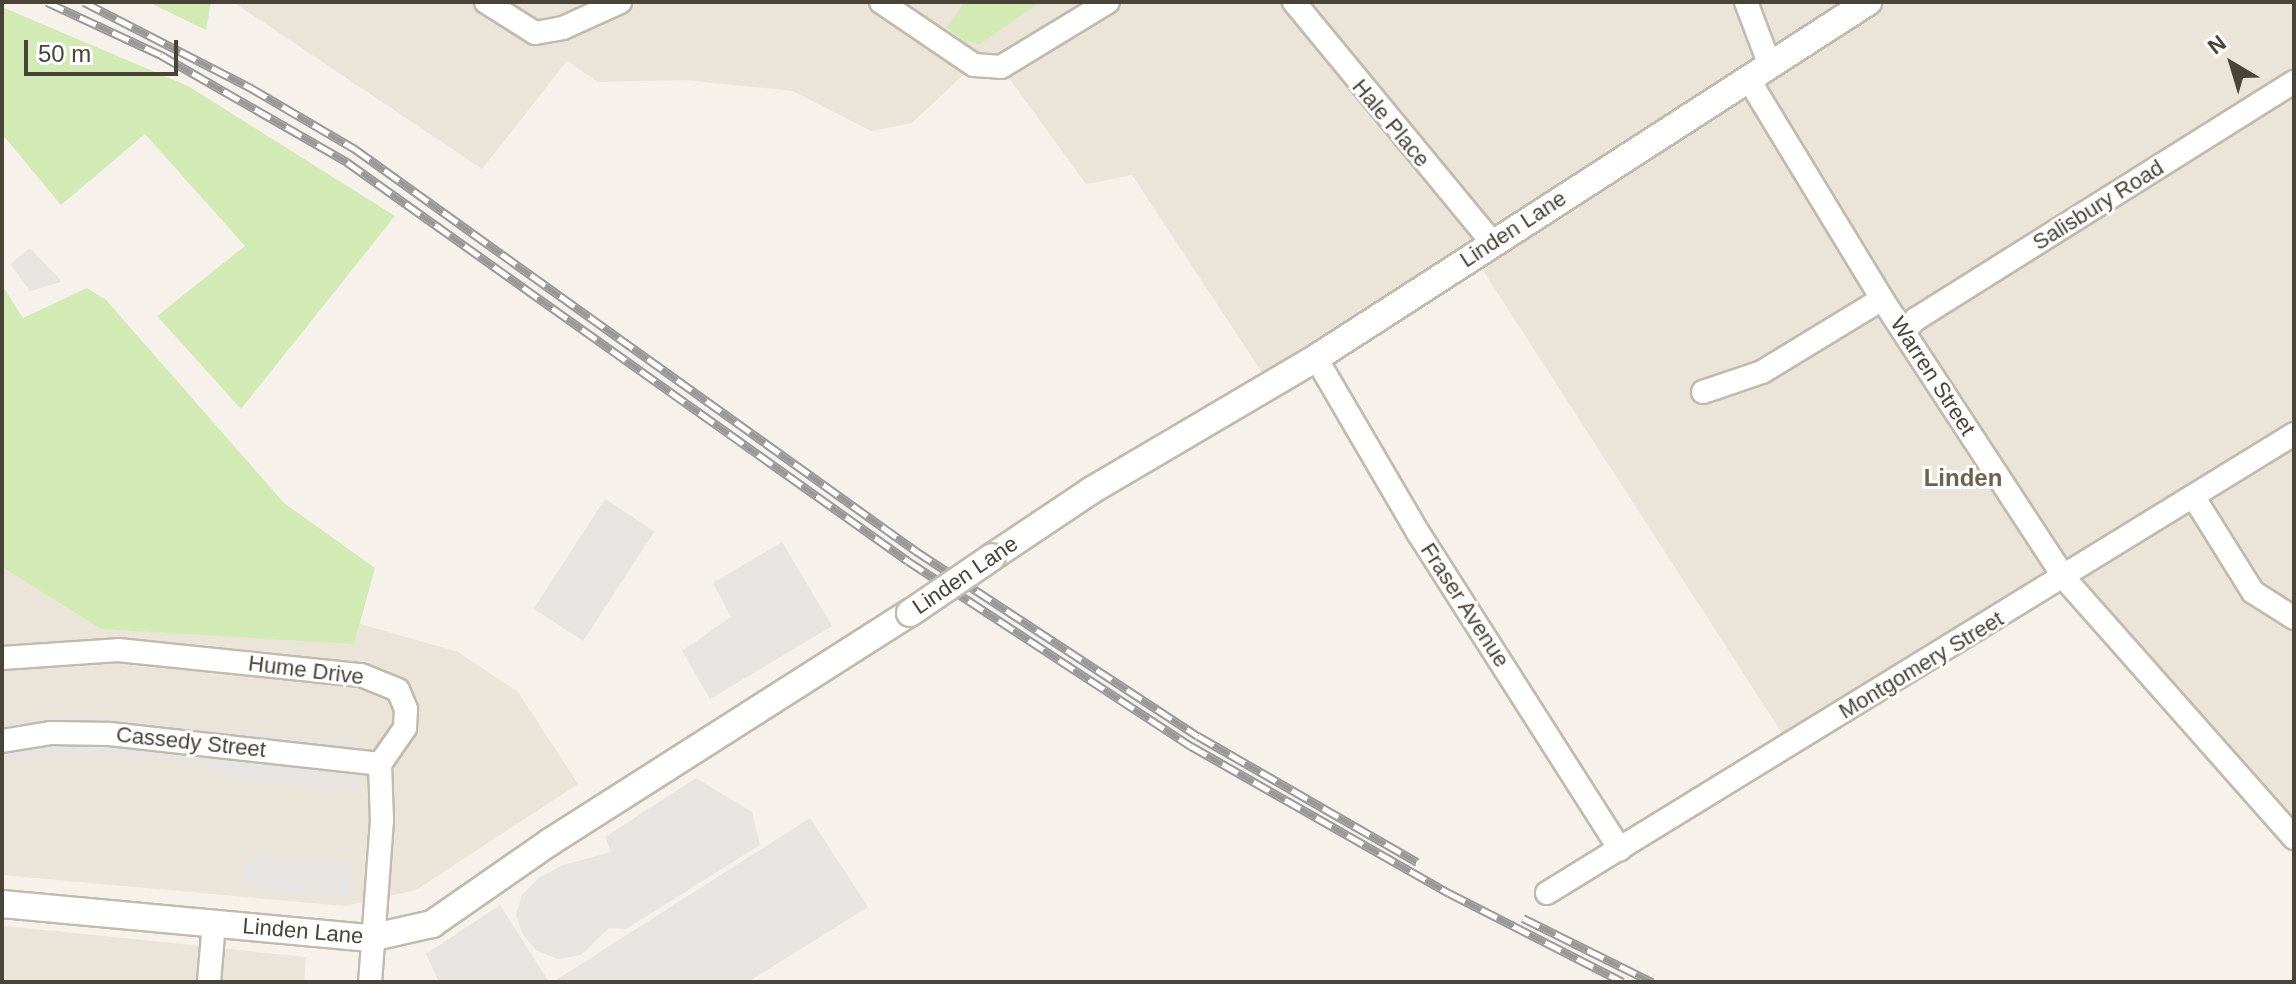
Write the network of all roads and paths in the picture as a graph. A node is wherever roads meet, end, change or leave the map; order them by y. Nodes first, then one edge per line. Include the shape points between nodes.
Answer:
1 (486, 2) edge
2 (620, 2) edge
3 (881, 2) edge
4 (1108, 2) edge
5 (1294, 2) edge
6 (1746, 2) edge
7 (1868, 2) edge
8 (1759, 71) junction
9 (2294, 82) edge
10 (1492, 242) junction
11 (1882, 299) junction
12 (1904, 331) junction
13 (1316, 358) junction
14 (1703, 392) dead end
15 (2294, 434) edge
16 (2193, 496) junction
17 (2065, 579) junction
18 (2294, 618) edge
19 (2, 658) edge
20 (2, 741) edge
21 (380, 764) junction
22 (2294, 838) edge
23 (1620, 849) junction
24 (1547, 893) dead end
25 (2, 904) edge
26 (214, 922) junction
27 (370, 938) junction
28 (209, 982) edge
29 (370, 982) edge

1 - 2 street via 535,33 563,28
3 - 4 street via 974,65 998,67
5 - 10 street, Hale Place
6 - 8 street, Warren Street
7 - 8 street, Linden Lane
8 - 10 street, Linden Lane
8 - 11 street, Warren Street
9 - 12 street, Salisbury Road
10 - 13 street, Linden Lane
11 - 12 street, Warren Street
11 - 14 street via 1762,372
12 - 17 street, Warren Street
13 - 23 street, Fraser Avenue via 1419,534
13 - 27 street, Linden Lane, bridge via 1092,490 432,924
15 - 16 street, Montgomery Street
16 - 17 street, Montgomery Street
16 - 18 street via 2253,592
17 - 22 street, Warren Street
17 - 23 street, Montgomery Street
19 - 21 street, Hume Drive via 118,650 384,681 398,690 406,709 405,728
20 - 21 street, Cassedy Street via 51,733 109,734
21 - 27 street via 382,820
23 - 24 street, Montgomery Street
25 - 26 street, Linden Lane
26 - 27 street, Linden Lane
26 - 28 street
27 - 29 street

